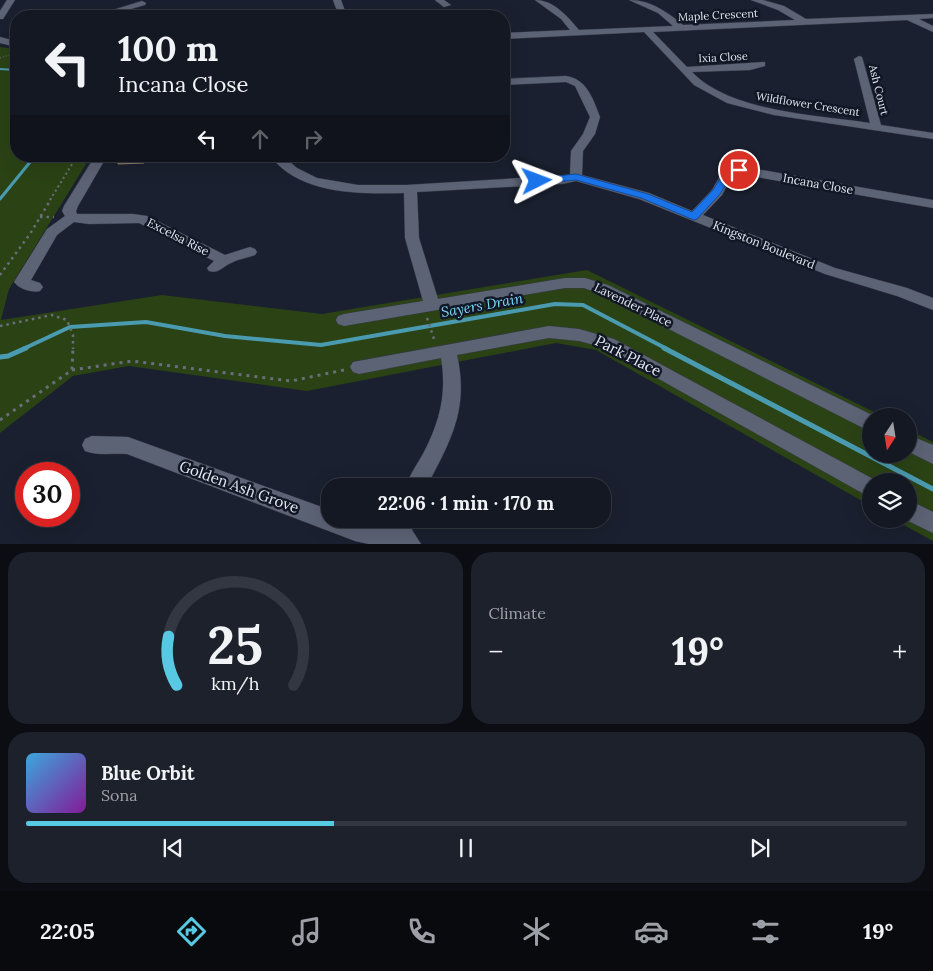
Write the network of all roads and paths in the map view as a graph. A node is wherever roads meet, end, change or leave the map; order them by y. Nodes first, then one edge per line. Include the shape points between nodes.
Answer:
1 (10, 0) edge
2 (439, 0) edge
3 (539, 0) edge
4 (633, 0) edge
5 (755, 0) edge
6 (142, 4) dead end
7 (447, 5) dead end
8 (120, 10) edge
9 (933, 16) edge
10 (0, 17) edge
11 (909, 17) junction
12 (804, 22) junction
13 (680, 28) junction
14 (646, 29) junction
15 (933, 29) edge
16 (576, 32) junction
17 (510, 36) edge
18 (859, 59) dead end
19 (762, 64) dead end
20 (685, 70) junction
21 (510, 82) edge
22 (876, 127) junction
23 (933, 136) edge
24 (73, 162) edge
25 (97, 162) edge
26 (281, 162) edge
27 (576, 177) junction
28 (410, 188) junction
29 (933, 204) edge
30 (694, 216) junction
31 (72, 217) junction
32 (250, 252) dead end
33 (0, 275) edge
34 (35, 287) dead end
35 (428, 305) junction
36 (932, 307) edge
37 (344, 320) dead end
38 (0, 326) edge
39 (443, 352) junction
40 (359, 367) joint
41 (72, 370) junction
42 (862, 419) edge
43 (0, 420) edge
44 (92, 446) dead end
45 (918, 448) edge
46 (933, 455) edge
47 (420, 478) edge
48 (862, 484) edge
49 (917, 514) edge
50 (933, 523) edge
51 (404, 532) edge

1 - 10 street
2 - 7 street
3 - 16 street via 564,17
4 - 13 street via 661,11
5 - 12 street via 781,8
6 - 8 street
9 - 11 street, Maple Crescent
11 - 12 street, Maple Crescent
11 - 15 street
12 - 13 street, Maple Crescent
13 - 14 street, Maple Crescent
14 - 16 street, Maple Crescent
14 - 20 street, Wildflower Crescent
16 - 17 street, Maple Crescent
18 - 22 street, Ash Court
19 - 20 street, Ixia Close
20 - 22 street, Wildflower Crescent via 703,88 743,105
21 - 27 street via 566,78 579,84 595,117 577,152
22 - 23 street, Wildflower Crescent
24 - 33 path via 30,234
25 - 31 street via 71,206
26 - 28 street, Kingston Boulevard via 298,174 325,184 352,189
27 - 28 street, Kingston Boulevard
27 - 30 street, Kingston Boulevard via 644,196
28 - 35 street via 412,238
29 - 30 street, Incana Close via 739,170 727,174 717,192
30 - 36 street, Kingston Boulevard via 830,271 902,292
31 - 32 street, Excelsa Rise via 81,220 129,216 142,219 219,264
31 - 34 street via 52,232 22,282
35 - 37 street, Lavender Place
35 - 39 path
35 - 42 street, Lavender Place via 565,283 594,285
38 - 41 path via 52,315 67,320 73,335
39 - 40 street, Park Place
39 - 47 street via 453,385 452,404 445,427
39 - 48 street, Park Place via 549,332 593,337
40 - 41 path via 291,381 132,361
41 - 43 path
44 - 51 street, Golden Ash Grove via 128,446 355,530 381,535
45 - 46 street
49 - 50 street

